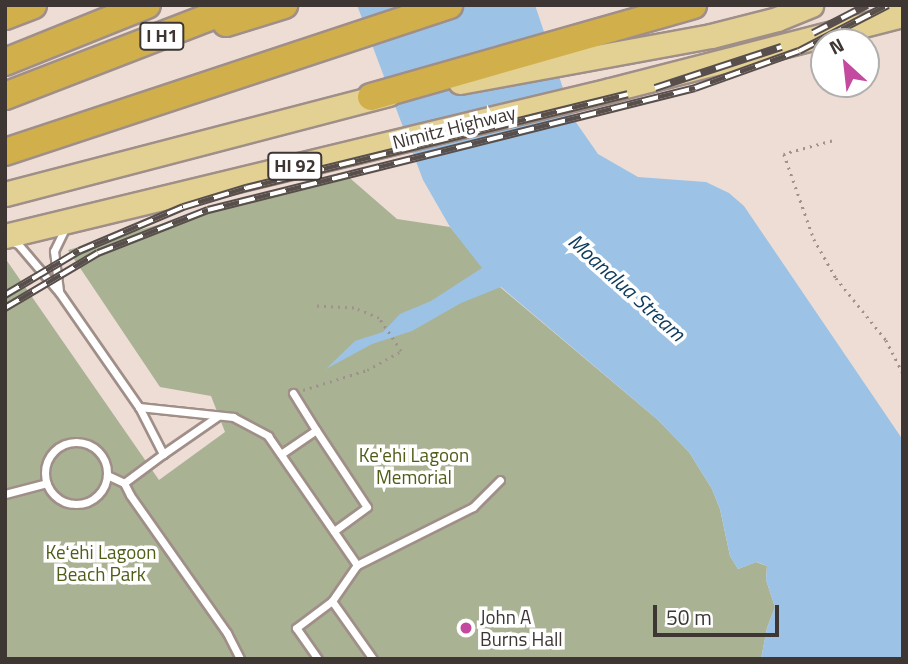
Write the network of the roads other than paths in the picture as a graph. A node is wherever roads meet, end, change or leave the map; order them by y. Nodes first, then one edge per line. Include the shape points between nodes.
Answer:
1 (33, 5) edge
2 (147, 5) edge
3 (241, 5) edge
4 (284, 5) edge
5 (449, 5) edge
6 (693, 5) edge
7 (811, 5) edge
8 (903, 15) edge
9 (5, 16) edge
10 (5, 62) edge
11 (83, 66) junction
12 (5, 96) edge
13 (371, 97) junction
14 (5, 152) edge
15 (5, 194) edge
16 (68, 220) junction
17 (5, 237) edge
18 (59, 292) junction
19 (293, 393) road end
20 (139, 407) junction
21 (219, 415) junction
22 (316, 430) junction
23 (163, 454) junction
24 (281, 454) junction
25 (107, 475) junction
26 (500, 480) dead end
27 (124, 482) junction
28 (47, 483) junction
29 (5, 494) edge
30 (334, 531) junction
31 (357, 565) junction
32 (332, 601) junction
33 (240, 659) edge
34 (318, 659) edge
35 (373, 659) edge

1 - 9 highway
2 - 10 highway
3 - 11 highway, I H1
4 - 11 highway
5 - 14 highway
6 - 13 highway
7 - 13 main road via 710,36
8 - 16 main road, Nimitz Highway / HI 92
11 - 12 highway, I H1
13 - 15 main road
16 - 17 main road, Nimitz Highway / HI 92
16 - 18 lane via 54,251
17 - 18 lane via 18,244
18 - 20 lane
19 - 22 lane
20 - 21 lane
20 - 23 lane
21 - 23 lane
21 - 24 lane via 233,417 268,436
22 - 24 lane
22 - 30 lane via 367,507
23 - 27 lane
24 - 30 lane
25 - 27 lane
25 - 28 lane via 99,494 80,503 60,499
25 - 28 lane via 96,448 77,442 51,454
26 - 31 lane via 472,507
27 - 33 lane
28 - 29 lane
30 - 31 lane
31 - 32 lane
32 - 34 lane via 296,628
32 - 35 lane

